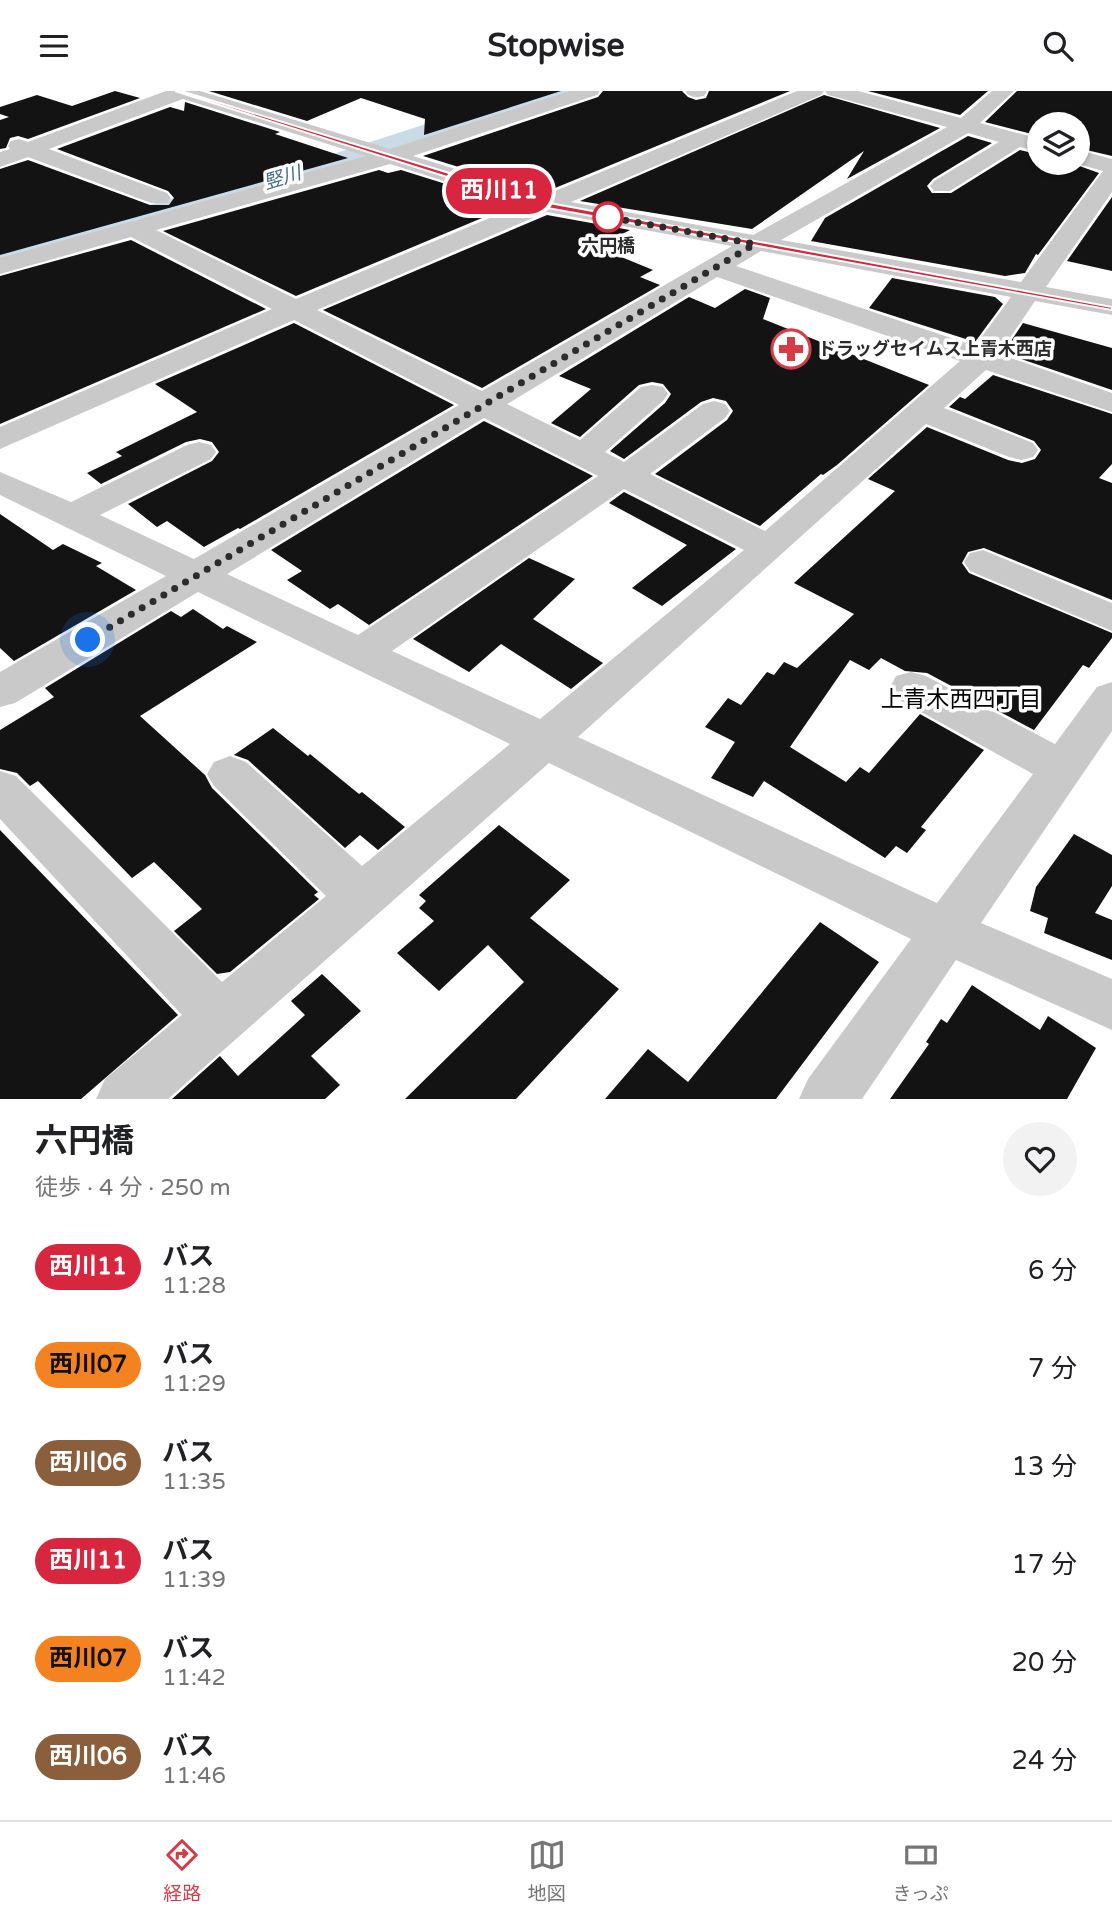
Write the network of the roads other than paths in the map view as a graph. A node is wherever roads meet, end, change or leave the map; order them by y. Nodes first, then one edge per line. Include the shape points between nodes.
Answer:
1 (181, 91) edge
2 (590, 91) edge
3 (814, 91) edge
4 (835, 91) edge
5 (1003, 91) edge
6 (965, 126) junction
7 (0, 140) edge
8 (1017, 140) junction
9 (1027, 143) edge
10 (350, 146) junction
11 (28, 150) junction
12 (385, 156) junction
13 (0, 160) edge
14 (1090, 160) edge
15 (1112, 166) edge
16 (1112, 176) edge
17 (942, 186) dead end
18 (159, 198) junction
19 (542, 204) junction
20 (126, 219) junction
21 (755, 244) junction
22 (0, 267) edge
23 (714, 267) junction
24 (1026, 292) junction
25 (1112, 307) edge
26 (296, 309) junction
27 (981, 358) junction
28 (652, 394) dead end
29 (1112, 403) edge
30 (484, 404) junction
31 (714, 411) dead end
32 (922, 411) junction
33 (0, 439) edge
34 (1021, 450) dead end
35 (199, 452) dead end
36 (584, 454) junction
37 (625, 475) junction
38 (0, 482) edge
39 (71, 516) junction
40 (769, 548) junction
41 (983, 562) dead end
42 (197, 576) junction
43 (1112, 618) edge
44 (359, 654) junction
45 (911, 687) dead end
46 (0, 692) edge
47 (1112, 698) edge
48 (542, 740) junction
49 (1062, 769) junction
50 (230, 774) dead end
51 (0, 789) edge
52 (361, 897) junction
53 (947, 932) junction
54 (1112, 1005) edge
55 (220, 1018) junction
56 (125, 1099) edge
57 (828, 1099) edge

1 - 10 street
1 - 11 street
2 - 12 street
3 - 19 street
4 - 6 street
5 - 6 street
6 - 8 street
6 - 21 street
7 - 11 street
8 - 9 street
8 - 17 street
10 - 12 street
10 - 18 street
11 - 13 street
11 - 18 street
12 - 19 street
12 - 20 street
14 - 15 street
16 - 24 street
18 - 20 street
19 - 21 street
19 - 26 street
20 - 22 street
20 - 26 street
21 - 23 street
21 - 24 street
23 - 27 street
23 - 30 street
24 - 25 street
24 - 27 street
26 - 30 street
26 - 33 street
27 - 29 street
27 - 32 street
28 - 36 street
30 - 36 street
30 - 42 street
31 - 37 street
32 - 34 street
32 - 40 street
35 - 39 street
36 - 37 street
37 - 40 street
37 - 44 street
38 - 39 street
39 - 42 street
40 - 48 street
41 - 43 street
42 - 44 street
42 - 46 street
44 - 48 street
45 - 49 street
47 - 49 street
48 - 52 street
48 - 53 street
49 - 53 street
50 - 52 street
51 - 55 street
52 - 55 street
53 - 54 street
53 - 57 street
55 - 56 street

